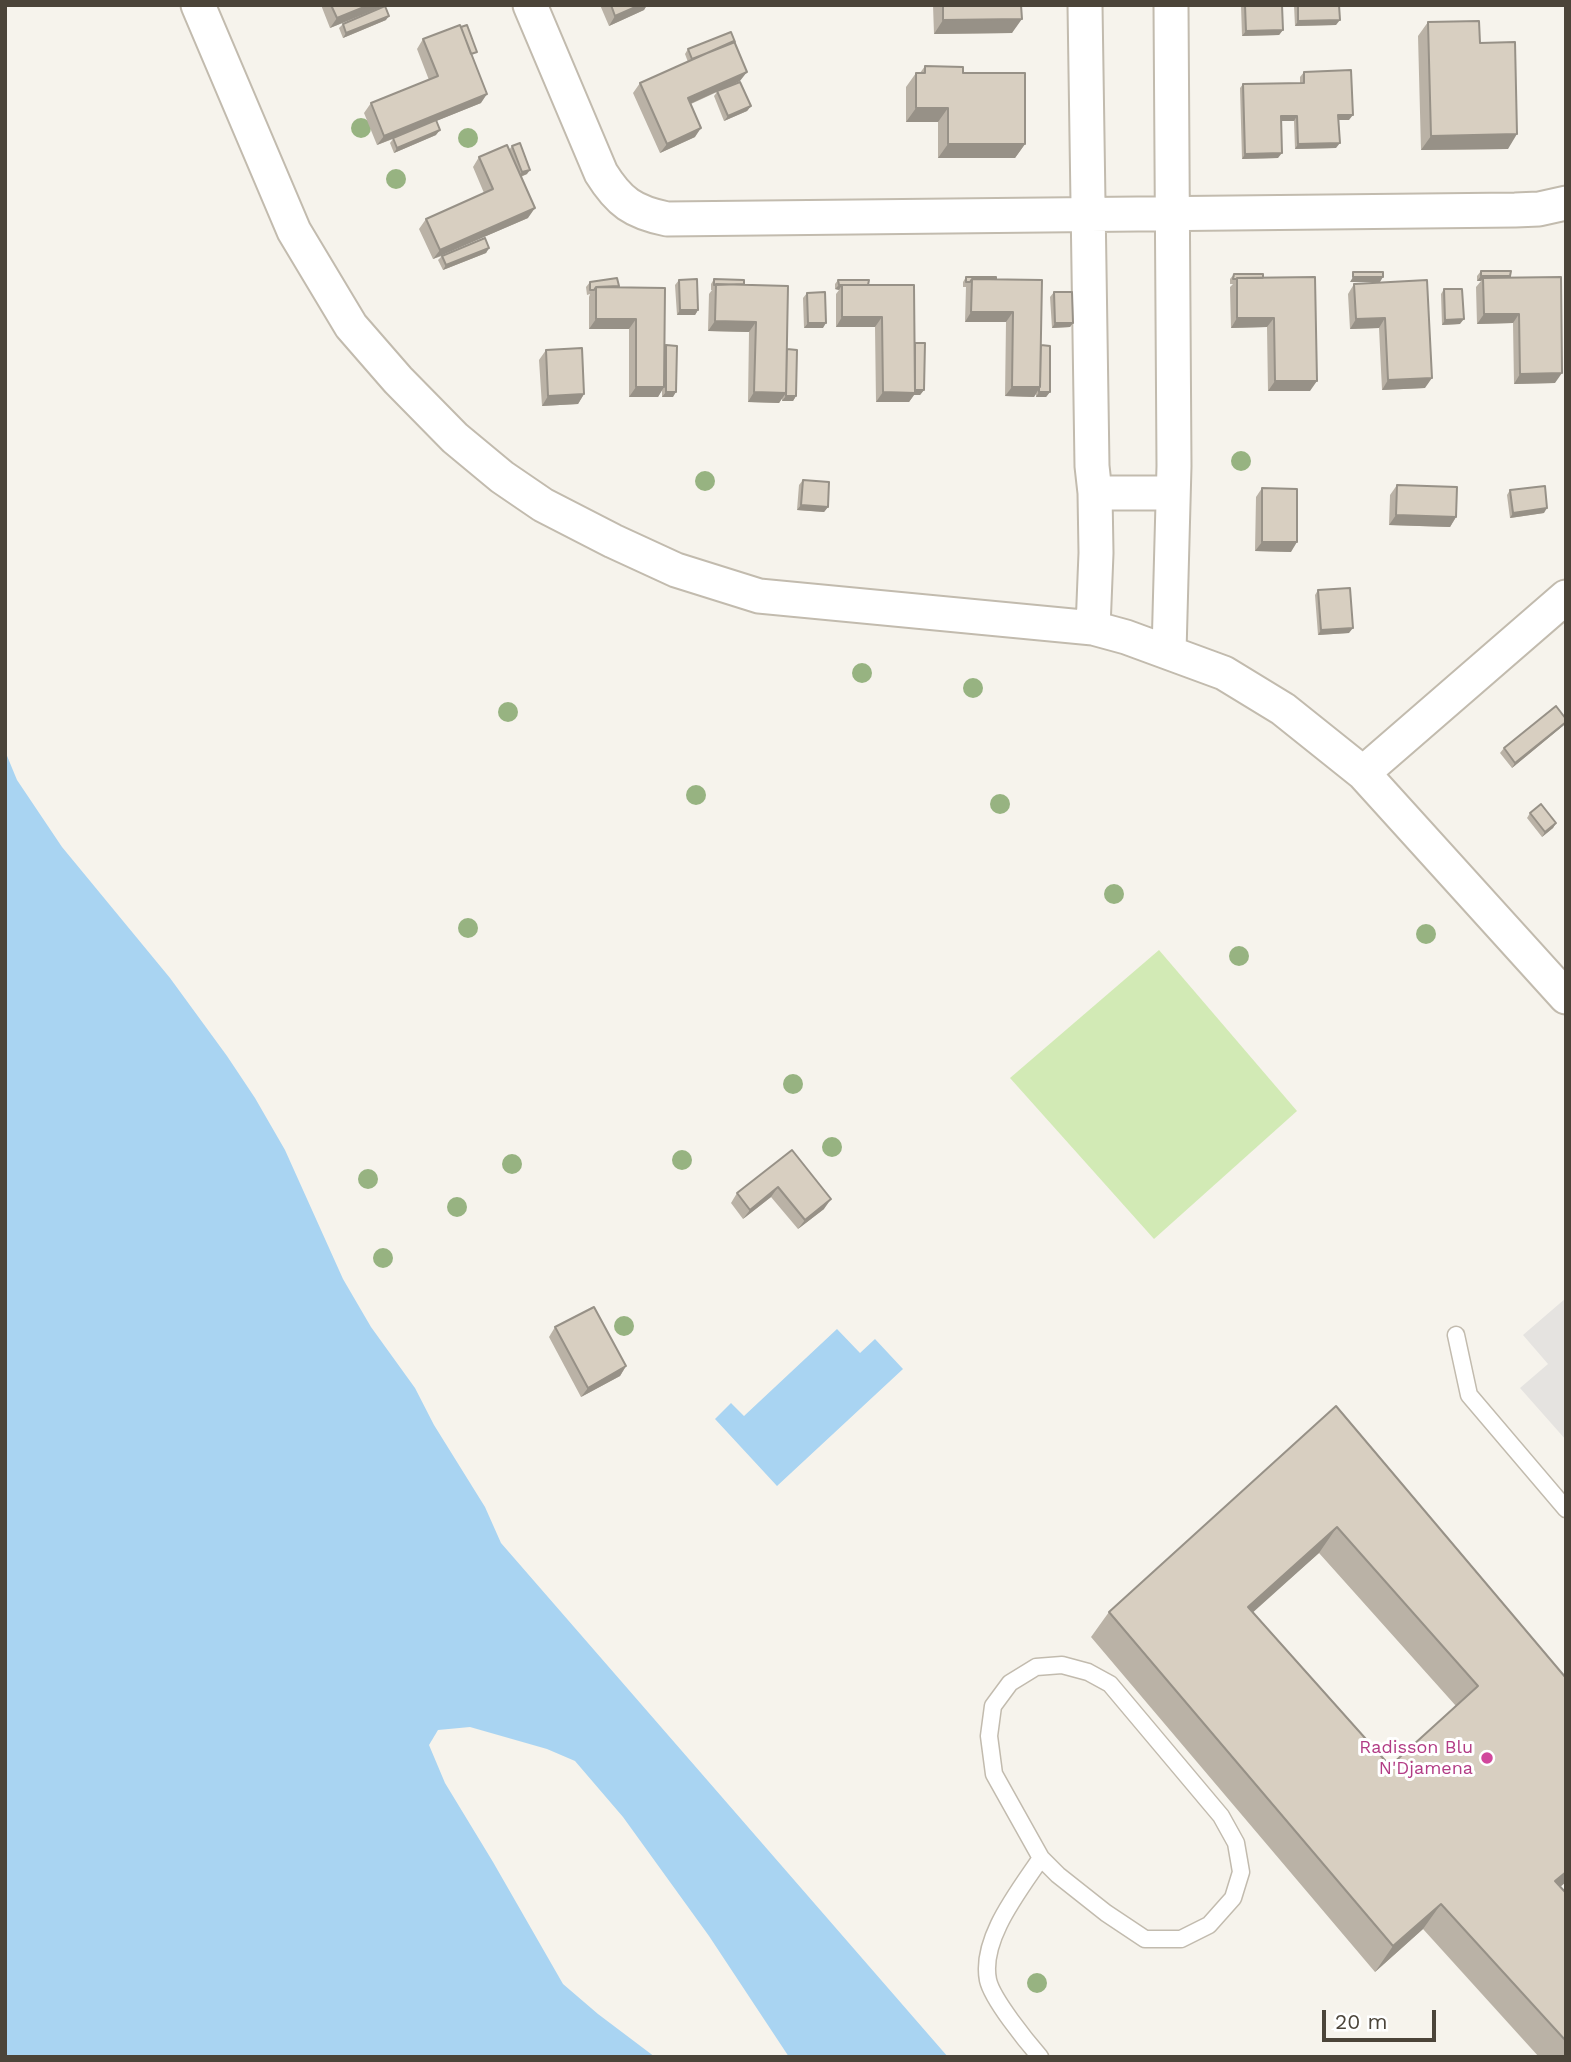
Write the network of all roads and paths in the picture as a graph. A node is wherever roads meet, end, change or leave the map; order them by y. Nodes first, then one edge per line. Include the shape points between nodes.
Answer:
1 (198, 5) edge
2 (530, 5) edge
3 (1085, 5) edge
4 (1171, 5) edge
5 (1566, 203) edge
6 (1086, 213) junction
7 (1174, 213) junction
8 (1095, 493) junction
9 (1173, 493) junction
10 (1566, 597) edge
11 (1093, 628) junction
12 (1169, 652) junction
13 (1363, 773) junction
14 (1566, 997) edge
15 (1455, 1335) dead end
16 (1566, 1509) edge
17 (1041, 1858) junction
18 (1040, 2057) edge

1 - 11 street via 295,231 351,326 455,438 502,477 543,505 613,541 676,570 759,596
2 - 6 street via 601,173 628,206 646,215 667,219
3 - 6 street
4 - 7 street
5 - 7 street via 1515,210
6 - 7 street
6 - 8 street
7 - 9 street
8 - 9 street
8 - 11 street
9 - 12 street
10 - 13 street
11 - 12 street
12 - 13 street via 1224,673 1283,709
13 - 14 street
15 - 16 lane via 1469,1395
17 - 17 lane via 1145,1939 1181,1939 1209,1925 1233,1898 1241,1872 1236,1843 1221,1816 1110,1684 1062,1665 1036,1667 1010,1683 993,1706 989,1736 994,1774
17 - 18 lane via 990,1941 988,1981

